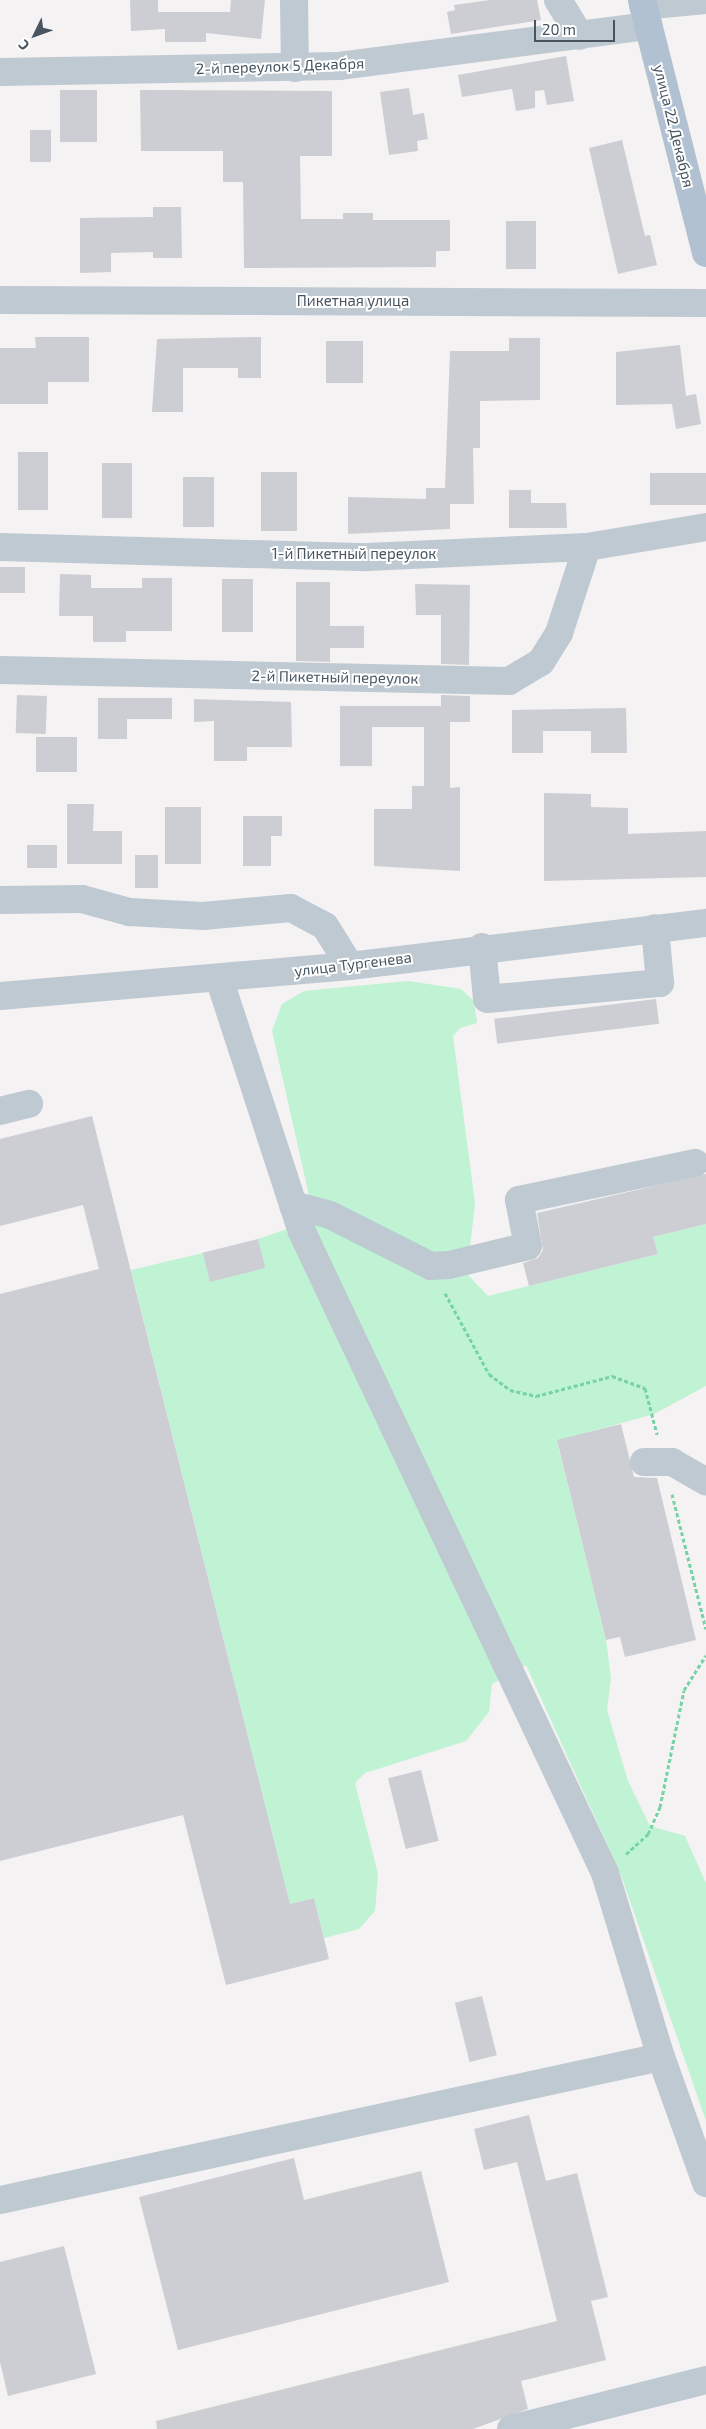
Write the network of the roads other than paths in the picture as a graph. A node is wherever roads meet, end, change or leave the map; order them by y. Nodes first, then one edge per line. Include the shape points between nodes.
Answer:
1 (294, 0) edge
2 (558, 0) edge
3 (706, 0) edge
4 (644, 11) edge
5 (580, 36) junction
6 (295, 68) junction
7 (0, 72) edge
8 (706, 253) edge
9 (0, 300) edge
10 (706, 303) edge
11 (706, 527) edge
12 (0, 547) edge
13 (587, 547) junction
14 (0, 670) edge
15 (0, 900) edge
16 (706, 923) edge
17 (655, 928) junction
18 (482, 947) junction
19 (350, 966) junction
20 (219, 978) junction
21 (0, 996) edge
22 (29, 1104) dead end
23 (0, 1111) edge
24 (695, 1163) dead end
25 (293, 1205) junction
26 (654, 1461) road end
27 (706, 1482) edge
28 (661, 2057) junction
29 (706, 2183) edge
30 (0, 2200) edge
31 (706, 2380) edge
32 (511, 2429) edge

1 - 6 street
2 - 5 street
3 - 4 street, 2-й переулок 5 Декабря
4 - 5 street, 2-й переулок 5 Декабря
4 - 8 main road, улица 22 Декабря
5 - 6 street, 2-й переулок 5 Декабря
6 - 7 street, 2-й переулок 5 Декабря
9 - 10 street, Пикетная улица
11 - 13 street, 1-й Пикетный переулок
12 - 13 street, 1-й Пикетный переулок via 367,557
13 - 14 street, 2-й Пикетный переулок via 559,634 541,662 510,681
15 - 19 street via 82,900 129,912 203,916 291,908 326,926
16 - 17 street, улица Тургенева
17 - 18 street, улица Тургенева
17 - 18 street via 660,983 487,1000
18 - 19 street, улица Тургенева
19 - 20 street, улица Тургенева
20 - 21 street, улица Тургенева
20 - 25 street
22 - 23 street
24 - 25 street via 519,1200 528,1246 431,1266 330,1215
25 - 28 street via 605,1873
26 - 27 street
28 - 29 street
28 - 30 street
31 - 32 street

